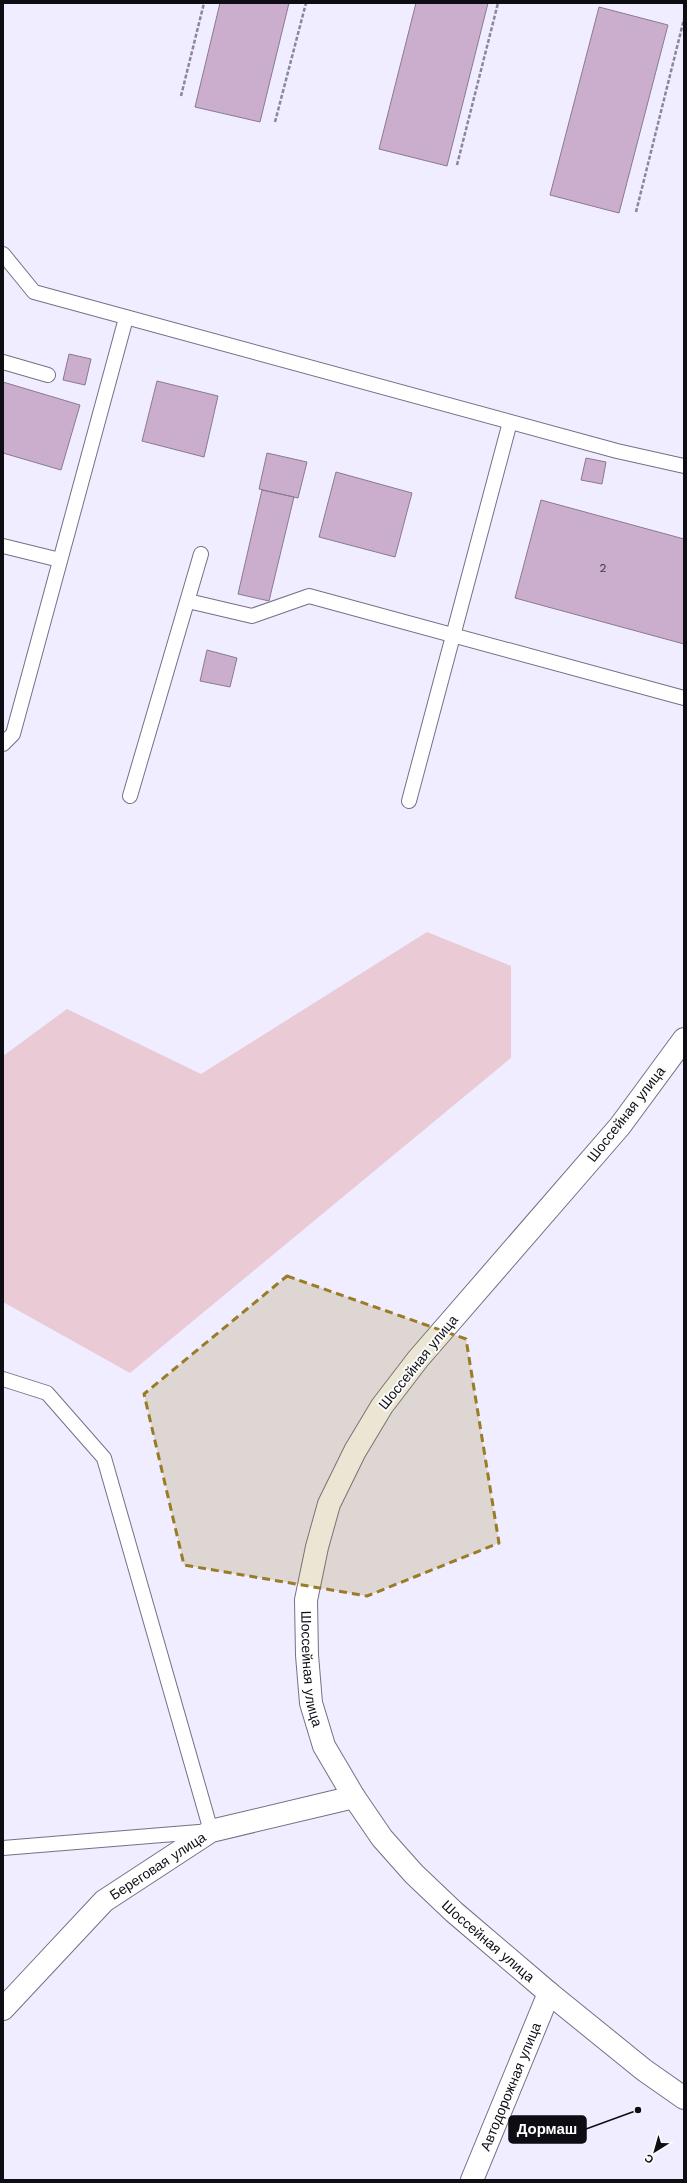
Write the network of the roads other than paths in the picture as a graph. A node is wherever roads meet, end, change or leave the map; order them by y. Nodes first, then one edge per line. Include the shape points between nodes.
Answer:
1 (3, 254) edge
2 (126, 318) junction
3 (3, 362) edge
4 (48, 375) dead end
5 (510, 422) junction
6 (684, 466) edge
7 (3, 546) edge
8 (201, 554) dead end
9 (60, 560) junction
10 (188, 601) junction
11 (453, 635) junction
12 (684, 698) edge
13 (3, 744) edge
14 (130, 796) dead end
15 (410, 801) dead end
16 (684, 1038) edge
17 (3, 1379) edge
18 (354, 1797) junction
19 (211, 1830) junction
20 (3, 1848) edge
21 (548, 1993) junction
22 (3, 2009) edge
23 (684, 2098) edge
24 (472, 2180) edge

1 - 2 lane via 34,292
2 - 5 lane
2 - 9 lane
3 - 4 lane
5 - 6 lane
5 - 11 lane
7 - 9 lane
8 - 10 lane
9 - 13 lane via 13,734
10 - 11 lane via 252,616 309,596
10 - 14 lane
11 - 12 lane
11 - 15 lane
16 - 18 main road, Шоссейная улица via 620,1126 400,1382 355,1451 329,1504 306,1600 306,1655 311,1704 324,1746
17 - 19 lane via 47,1394 104,1458
18 - 19 main road, Береговая улица
18 - 21 main road, Шоссейная улица via 382,1838 414,1874
19 - 20 lane
19 - 22 main road, Береговая улица via 104,1901
21 - 23 main road, Шоссейная улица via 644,2070
21 - 24 main road, Автодорожная улица

